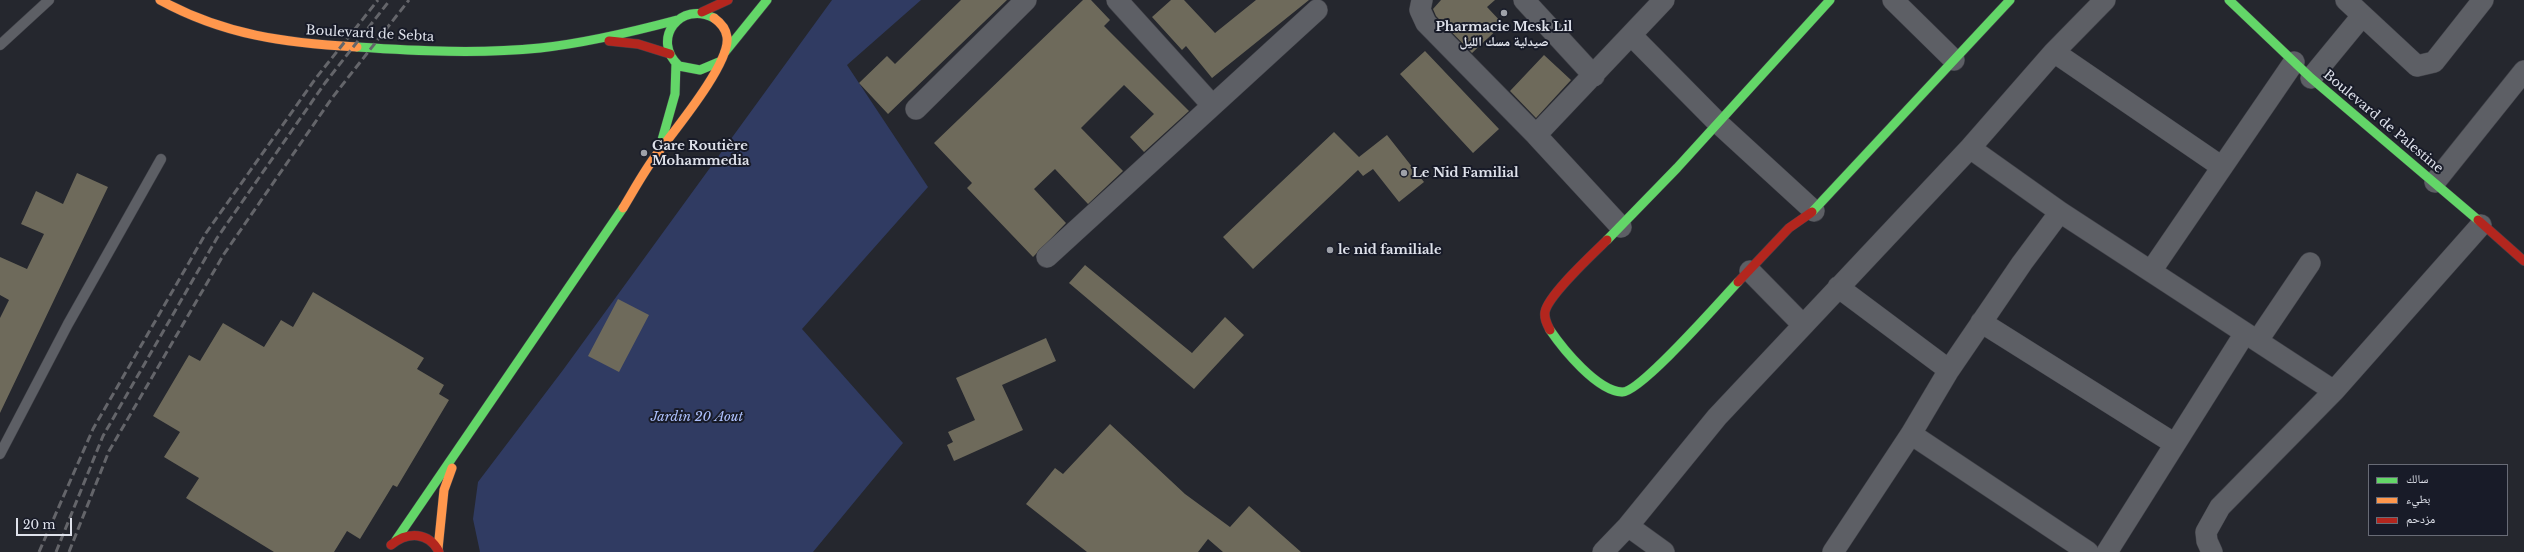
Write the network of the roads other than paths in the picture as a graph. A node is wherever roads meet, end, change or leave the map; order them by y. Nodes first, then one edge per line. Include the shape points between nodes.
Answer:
1 (49, 0) edge
2 (160, 0) edge
3 (728, 0) edge
4 (767, 0) edge
5 (1026, 0) edge
6 (1117, 0) edge
7 (1422, 0) edge
8 (1524, 0) edge
9 (1664, 0) edge
10 (1830, 0) edge
11 (1892, 0) edge
12 (2010, 0) edge
13 (2105, 0) edge
14 (2229, 0) edge
15 (2346, 0) edge
16 (2483, 0) edge
17 (1318, 10) dead end
18 (702, 12) junction
19 (2362, 16) junction
20 (677, 20) junction
21 (1631, 35) junction
22 (586, 40) junction
23 (0, 45) edge
24 (725, 52) junction
25 (2054, 52) junction
26 (670, 54) junction
27 (1954, 60) junction
28 (720, 62) junction
29 (2294, 62) junction
30 (676, 63) junction
31 (2524, 71) edge
32 (1594, 76) junction
33 (2311, 78) junction
34 (1212, 105) junction
35 (916, 109) dead end
36 (1718, 122) junction
37 (1536, 135) junction
38 (1970, 148) junction
39 (657, 154) junction
40 (161, 159) dead end
41 (2222, 167) junction
42 (2435, 182) junction
43 (1814, 211) junction
44 (2060, 212) junction
45 (2481, 225) junction
46 (1621, 227) junction
47 (1047, 257) dead end
48 (2524, 260) edge
49 (2310, 263) dead end
50 (1750, 271) junction
51 (2151, 271) junction
52 (1838, 287) junction
53 (1981, 322) junction
54 (1803, 325) junction
55 (2251, 337) junction
56 (1949, 370) junction
57 (2334, 391) junction
58 (1911, 434) junction
59 (2175, 444) junction
60 (458, 451) junction
61 (0, 454) edge
62 (1628, 526) junction
63 (396, 540) junction
64 (439, 550) edge
65 (387, 552) edge
66 (1603, 552) edge
67 (1664, 552) edge
68 (1833, 552) edge
69 (2088, 552) edge
70 (2107, 552) edge
71 (2212, 552) edge

1 - 23 lane
2 - 22 street, Boulevard de Sebta via 186,16 216,28 246,36 316,45 502,51 542,48
3 - 18 street
4 - 24 street
5 - 35 street
6 - 34 street
7 - 37 street via 1420,10 1426,23
8 - 32 street
9 - 21 street
10 - 36 street
11 - 27 street
12 - 27 street
13 - 25 street
14 - 29 street, Boulevard de Palestine
15 - 19 street
16 - 19 street via 2434,62 2425,66 2417,66
17 - 34 street
18 - 20 street via 689,14
18 - 24 street via 715,17 723,27 727,40
19 - 33 street
20 - 22 street, Boulevard de Sebta
20 - 26 street via 668,36
21 - 32 street
21 - 36 street
22 - 26 street, Boulevard de Sebta via 638,44
24 - 28 street
25 - 38 street
25 - 41 street
26 - 30 street
27 - 43 street
28 - 30 street via 703,71 684,68
28 - 39 street via 682,124
29 - 33 street, Boulevard de Palestine
29 - 41 street
30 - 39 street via 677,78 671,114
31 - 42 street
32 - 37 street
33 - 42 street, Boulevard de Palestine
34 - 47 street
36 - 43 street
36 - 46 street
37 - 46 street
38 - 44 street
38 - 52 street
39 - 60 street via 605,236
40 - 61 lane via 68,324
41 - 51 street
42 - 45 street, Boulevard de Palestine
43 - 50 street via 1789,228
44 - 51 street
44 - 53 street
45 - 48 street, Boulevard de Palestine
45 - 57 street
46 - 50 street via 1554,295 1545,311 1548,328 1561,346 1612,390 1623,392 1646,379
49 - 55 street
50 - 54 street
51 - 55 street
52 - 54 street
52 - 56 street
53 - 56 street
53 - 59 street
54 - 62 street via 1717,417
55 - 57 street
55 - 59 street
56 - 58 street
57 - 71 street via 2220,507 2206,532
58 - 68 street
58 - 69 street
59 - 70 street
60 - 63 street
60 - 64 street via 444,490
62 - 66 street
62 - 67 street
63 - 64 street via 411,534 419,535 433,542
63 - 65 street

